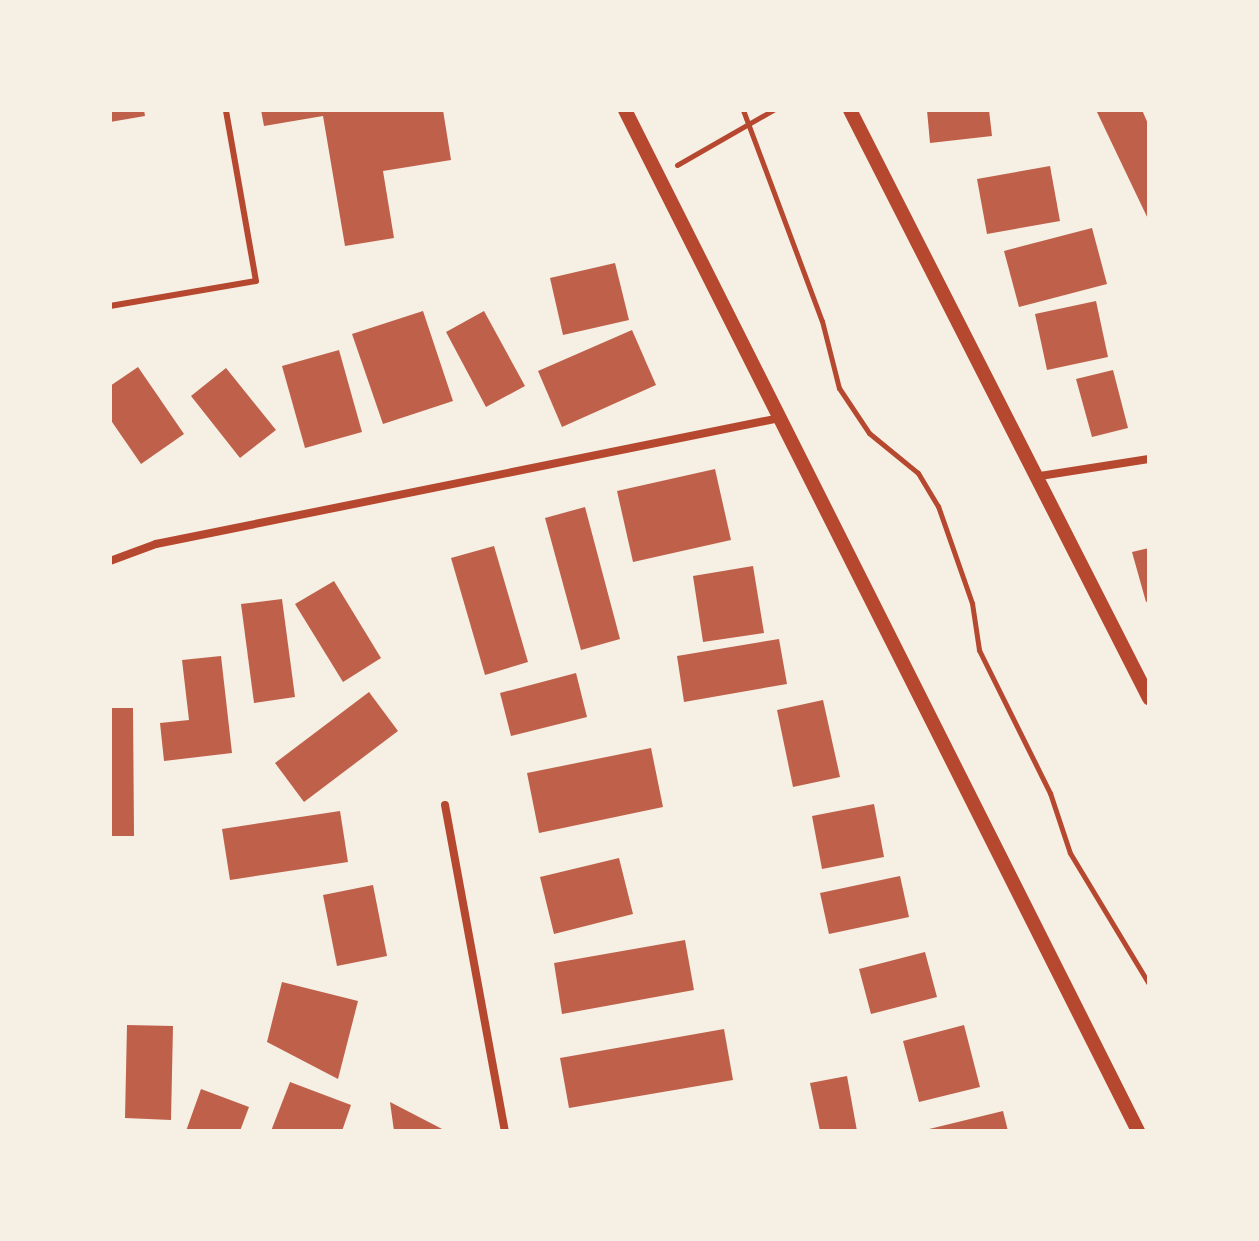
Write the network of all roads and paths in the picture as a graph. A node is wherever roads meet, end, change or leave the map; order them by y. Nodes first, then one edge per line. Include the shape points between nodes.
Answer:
1 (226, 110) edge
2 (625, 110) edge
3 (743, 110) edge
4 (773, 110) edge
5 (850, 110) edge
6 (749, 126) junction
7 (657, 174) junction
8 (110, 306) edge
9 (781, 418) junction
10 (1149, 459) edge
11 (1040, 476) junction
12 (110, 561) edge
13 (1149, 698) edge
14 (445, 805) dead end
15 (1149, 984) edge
16 (505, 1131) edge
17 (1138, 1131) edge

1 - 8 lane via 256,281
2 - 7 street
3 - 6 path
4 - 6 path
5 - 11 street
6 - 7 path
6 - 15 path via 839,388 869,433 918,473 938,506 972,603 979,650 1050,793 1070,853
7 - 9 street
9 - 12 street via 156,544
9 - 17 street
10 - 11 street
11 - 13 street
14 - 16 street

